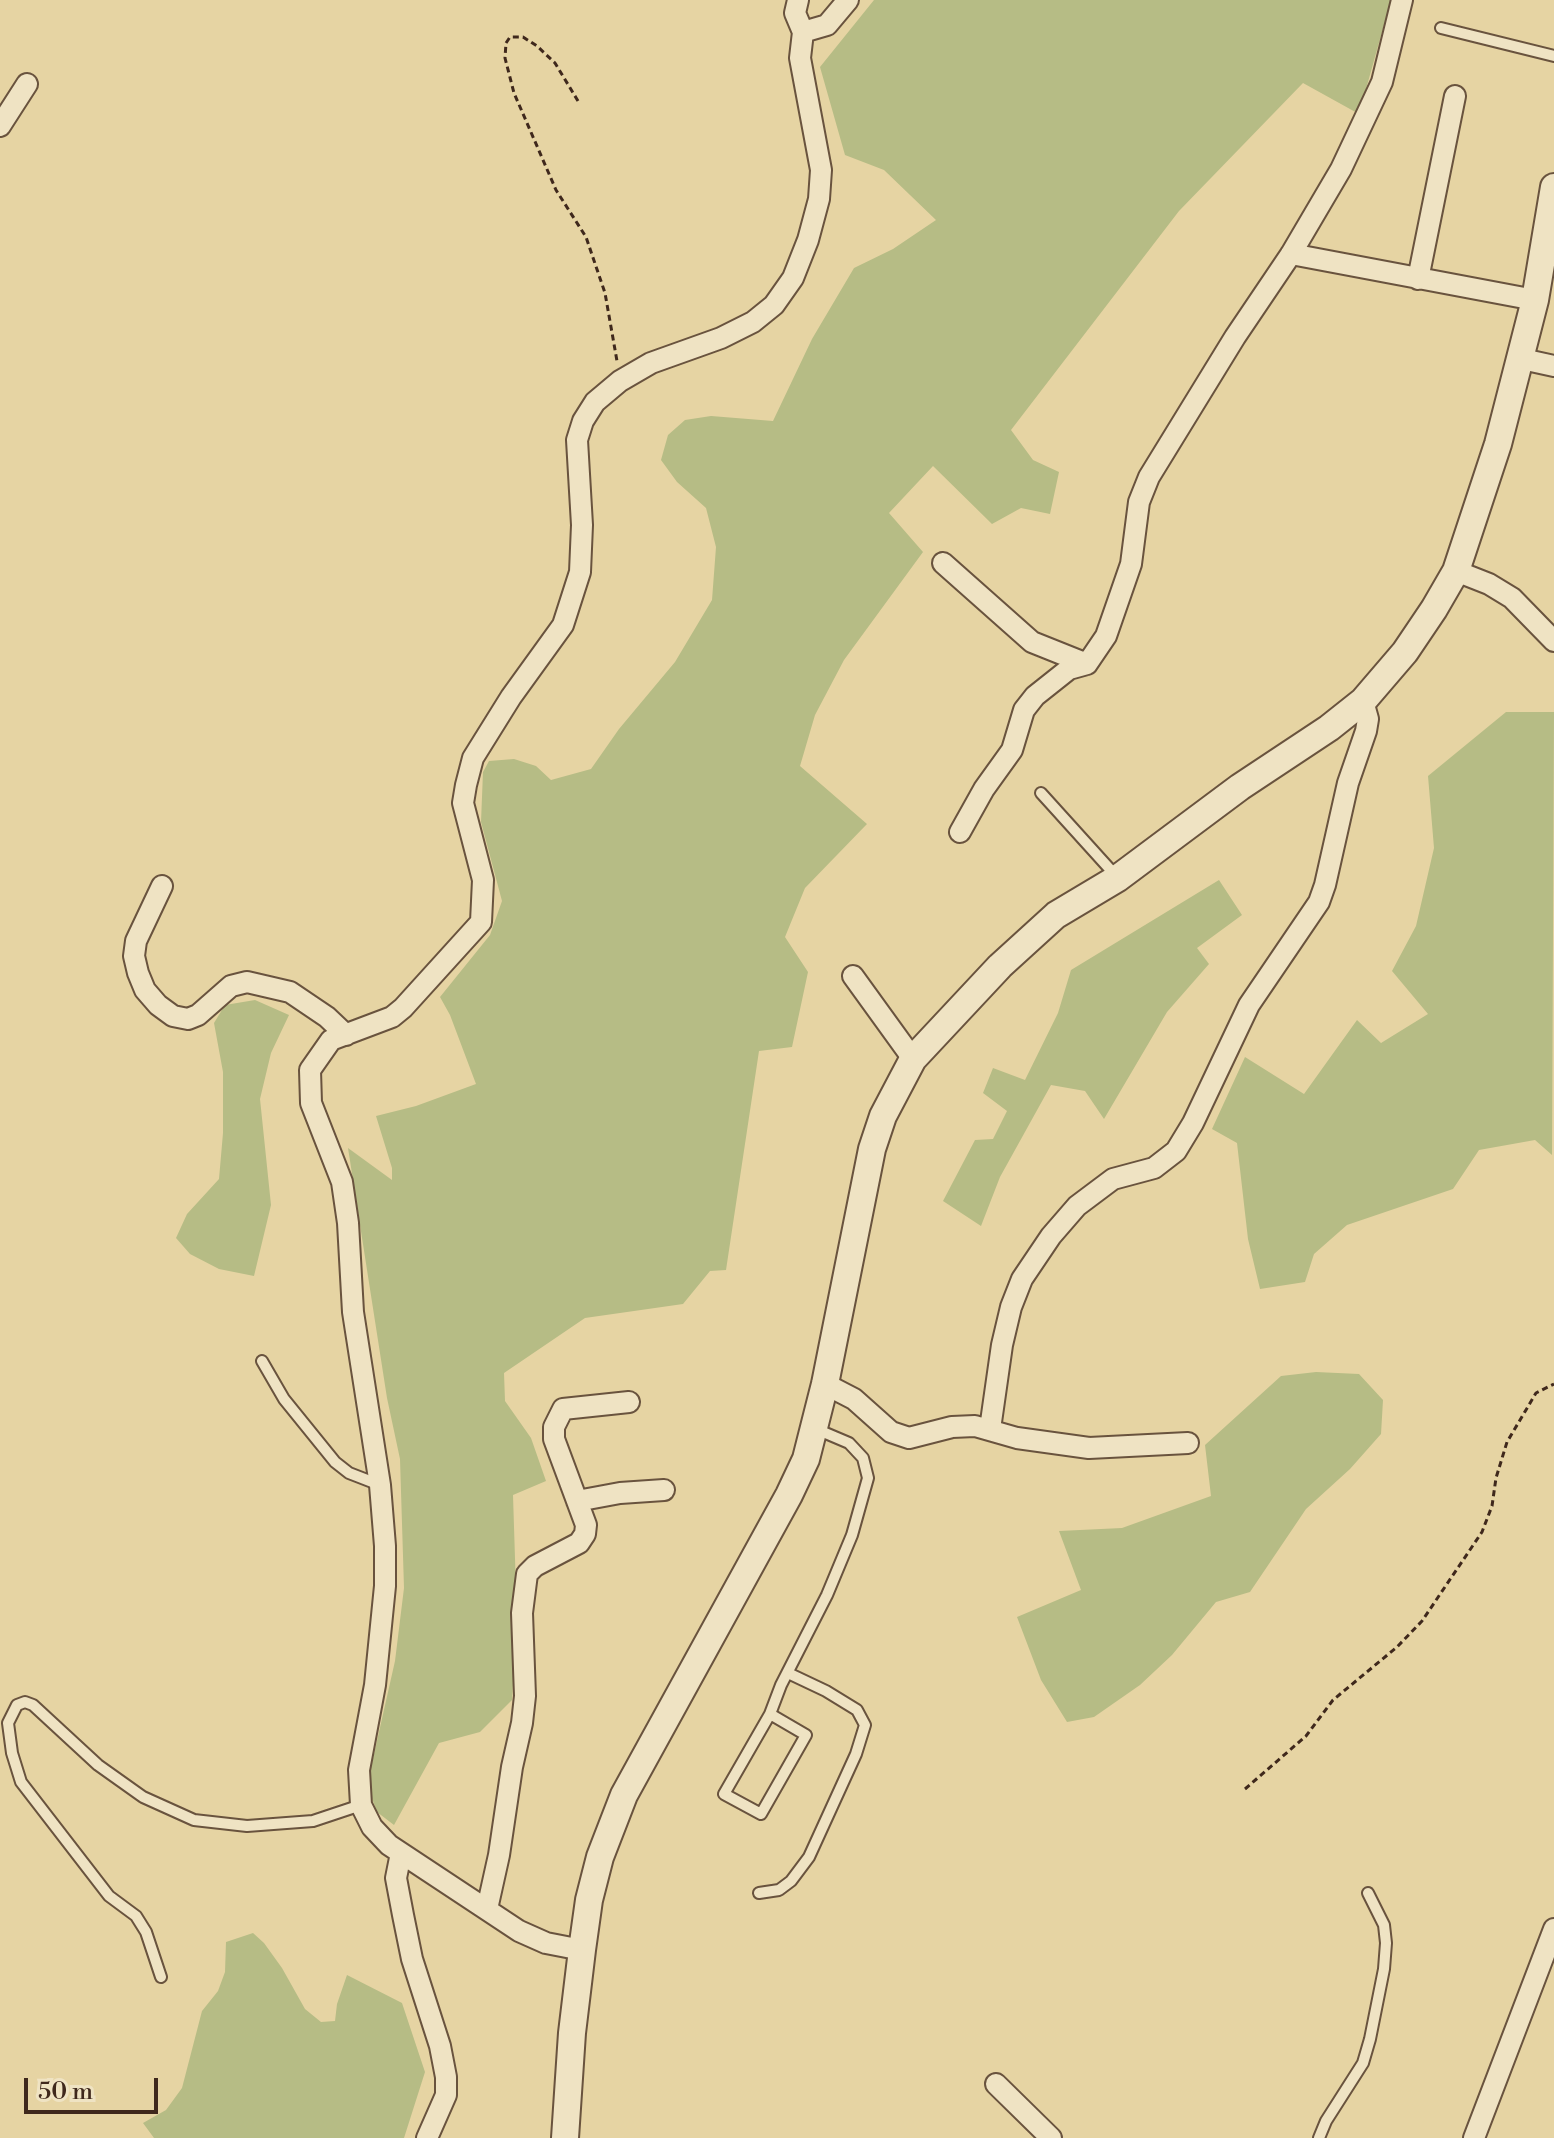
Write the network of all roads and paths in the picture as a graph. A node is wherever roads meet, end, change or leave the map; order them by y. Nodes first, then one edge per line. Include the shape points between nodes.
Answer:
1 (798, 0) edge
2 (848, 0) edge
3 (1402, 0) edge
4 (1441, 28) dead end
5 (803, 32) junction
6 (1554, 56) edge
7 (27, 84) dead end
8 (1455, 96) dead end
9 (578, 101) dead end
10 (0, 126) edge
11 (1554, 187) edge
12 (1291, 254) junction
13 (1418, 279) junction
14 (1535, 300) junction
15 (1522, 359) junction
16 (1554, 366) edge
17 (620, 381) junction
18 (943, 563) dead end
19 (1456, 571) junction
20 (1554, 641) edge
21 (1087, 664) junction
22 (1363, 701) junction
23 (1041, 793) dead end
24 (960, 832) dead end
25 (1118, 878) junction
26 (162, 886) dead end
27 (853, 976) dead end
28 (346, 1035) junction
29 (913, 1059) junction
30 (262, 1361) dead end
31 (825, 1384) junction
32 (1554, 1384) edge
33 (629, 1402) dead end
34 (814, 1428) junction
35 (990, 1429) junction
36 (1188, 1443) dead end
37 (380, 1485) junction
38 (664, 1490) dead end
39 (577, 1501) junction
40 (788, 1673) junction
41 (770, 1714) junction
42 (1245, 1789) dead end
43 (361, 1805) junction
44 (401, 1853) junction
45 (759, 1893) dead end
46 (1368, 1893) dead end
47 (487, 1909) junction
48 (1554, 1929) edge
49 (582, 1950) junction
50 (161, 1977) dead end
51 (996, 2084) dead end
52 (427, 2138) edge
53 (565, 2138) edge
54 (1051, 2138) edge
55 (1319, 2138) edge
56 (1474, 2138) edge

1 - 5 street via 795,13
2 - 5 street via 827,25
3 - 12 street via 1372,106
4 - 6 lane
5 - 17 street via 800,58 821,170 819,199 793,278 774,305 753,322
7 - 10 street
8 - 13 street
9 - 17 path via 555,63 537,46 523,37 510,37 505,58 514,93 556,190 586,237 605,293
11 - 14 street
12 - 13 street
12 - 21 street via 1149,477 1139,502 1123,590 1106,636
13 - 14 street
14 - 15 street
15 - 16 street
15 - 19 street
17 - 28 street via 595,402 577,440 580,572 563,625 473,758 463,803 483,880 481,922 392,1017
18 - 21 street via 1032,642
19 - 20 street via 1512,598
19 - 22 street via 1405,652
21 - 24 street via 1069,669 1024,710 1012,750
22 - 25 street
22 - 35 street via 1366,731 1319,902 1249,1005 1176,1151 1154,1168 1113,1179 1077,1206 1022,1279 1005,1332
23 - 25 lane
25 - 29 street via 1056,915 1022,945
26 - 28 street via 134,956 145,990 158,1005 188,1019 231,986 247,982 290,992
27 - 29 street
28 - 37 street via 331,1040 310,1070 311,1103 342,1182 353,1312
29 - 31 street via 872,1149
30 - 37 lane via 284,1399 335,1462
31 - 34 street
31 - 35 street via 854,1399 891,1432 909,1438 952,1427
32 - 42 path via 1536,1393 1507,1442 1482,1532 1422,1621
33 - 39 street via 563,1409 558,1415 554,1439
34 - 40 lane via 849,1443 863,1458 868,1478 852,1535
34 - 49 street via 789,1495 624,1795 600,1857
35 - 36 street via 1089,1448
37 - 43 street via 385,1586 359,1770
38 - 39 street
39 - 47 street via 586,1525 579,1543 527,1574 522,1723
40 - 41 lane
40 - 45 lane via 857,1710 865,1725 809,1857 779,1890
41 - 41 lane via 724,1794 761,1814 806,1735
43 - 44 street via 372,1827
43 - 50 lane via 313,1821 247,1826 194,1820 143,1797 98,1765 33,1705 17,1705 8,1723 21,1782 109,1896 136,1916
44 - 47 street
44 - 52 street via 396,1878 403,1915 446,2077 446,2095
46 - 55 lane via 1384,1925 1386,1943 1370,2039 1363,2063
47 - 49 street via 546,1943
48 - 56 street
49 - 53 street
51 - 54 street

